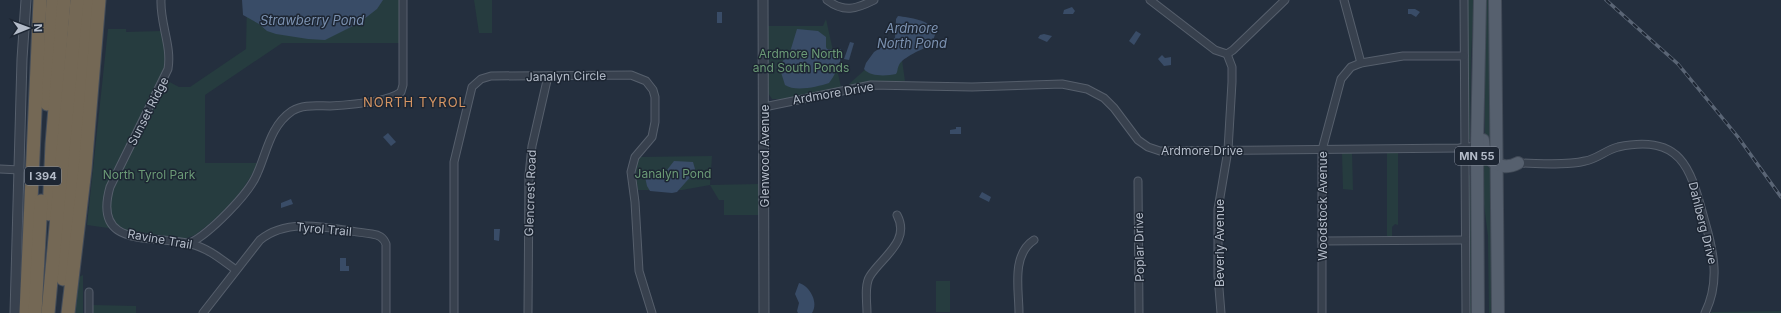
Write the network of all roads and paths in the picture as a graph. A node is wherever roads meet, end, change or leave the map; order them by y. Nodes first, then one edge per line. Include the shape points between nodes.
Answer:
1 (26, 0) edge
2 (40, 0) edge
3 (52, 0) edge
4 (64, 0) edge
5 (76, 0) edge
6 (88, 0) edge
7 (99, 0) edge
8 (106, 0) edge
9 (161, 0) edge
10 (403, 0) edge
11 (763, 0) edge
12 (827, 0) edge
13 (874, 0) edge
14 (1150, 0) edge
15 (1285, 0) edge
16 (1344, 0) edge
17 (1464, 0) edge
18 (1480, 0) edge
19 (1495, 0) edge
20 (63, 28) junction
21 (1479, 31) junction
22 (1227, 54) junction
23 (1464, 56) junction
24 (1360, 63) junction
25 (548, 76) junction
26 (764, 107) junction
27 (90, 123) junction
28 (1477, 146) junction
29 (1465, 148) junction
30 (1228, 150) junction
31 (1322, 150) junction
32 (1518, 163) joint
33 (1497, 164) junction
34 (0, 169) edge
35 (20, 170) junction
36 (1138, 181) dead end
37 (897, 215) dead end
38 (108, 218) joint
39 (1034, 240) dead end
40 (1465, 240) junction
41 (1322, 241) junction
42 (190, 243) junction
43 (236, 270) junction
44 (89, 292) dead end
45 (15, 313) edge
46 (26, 313) edge
47 (35, 313) edge
48 (44, 313) edge
49 (48, 313) edge
50 (60, 313) edge
51 (68, 313) edge
52 (89, 313) edge
53 (203, 313) edge
54 (386, 313) edge
55 (454, 313) edge
56 (528, 313) edge
57 (652, 313) edge
58 (764, 313) edge
59 (867, 313) edge
60 (1019, 313) edge
61 (1139, 313) edge
62 (1221, 313) edge
63 (1322, 313) edge
64 (1466, 313) edge
65 (1478, 313) edge
66 (1498, 313) edge
67 (1705, 313) edge

1 - 35 street
2 - 46 highway
3 - 20 highway
4 - 20 highway
5 - 20 highway
6 - 50 highway, I 394
7 - 27 highway
8 - 27 highway
9 - 38 street, Sunset Ridge via 169,55 168,69 110,186 106,206
10 - 42 street via 401,92 366,102 303,106 290,112 268,142 257,174 248,190 203,235
11 - 26 street, Glenwood Avenue
12 - 13 street via 845,10 860,7
14 - 22 street via 1215,50
15 - 22 street
16 - 24 street
17 - 23 street
18 - 21 main road, MN 55
19 - 33 main road, MN 55
20 - 47 highway, I 394
20 - 48 highway via 52,144
20 - 49 highway
21 - 28 main road, MN 55
21 - 33 main road via 1483,66 1483,147 1489,159
22 - 30 street, Beverly Avenue via 1233,73
23 - 24 street via 1403,56
23 - 29 street
24 - 31 street, Woodstock Avenue via 1351,67 1341,79
25 - 55 street, Janalyn Circle via 491,76 481,79 472,87 454,162
25 - 56 street, Glencrest Road via 528,175
25 - 57 street, Janalyn Circle via 631,75 646,81 653,90 653,133 635,156 631,172 639,271
26 - 30 street, Ardmore Drive via 871,85 972,87 1062,84 1087,89 1104,98 1138,140 1154,150
26 - 58 street, Glenwood Avenue
27 - 51 highway
28 - 29 street, Ardmore Drive
28 - 65 main road, MN 55
29 - 31 street, Ardmore Drive
29 - 40 street
30 - 31 street, Ardmore Drive
30 - 62 street, Beverly Avenue via 1218,209
31 - 41 street, Woodstock Avenue
32 - 33 main road
32 - 67 street, Dahlberg Drive via 1584,162 1613,149 1629,146 1660,147 1675,154 1691,173 1713,253 1714,281
33 - 66 main road, MN 55
34 - 35 street
35 - 45 street
36 - 61 street, Poplar Drive
37 - 59 street via 900,228 897,242 868,281
38 - 42 street, Ravine Trail via 113,226 126,235
39 - 60 street via 1024,247 1020,257
40 - 41 street
40 - 64 street
41 - 63 street, Woodstock Avenue
42 - 43 street, Ravine Trail via 206,249
43 - 53 street, Tyrol Trail
43 - 54 street, Tyrol Trail via 265,236 287,227 306,226 378,235 386,244
44 - 52 street

